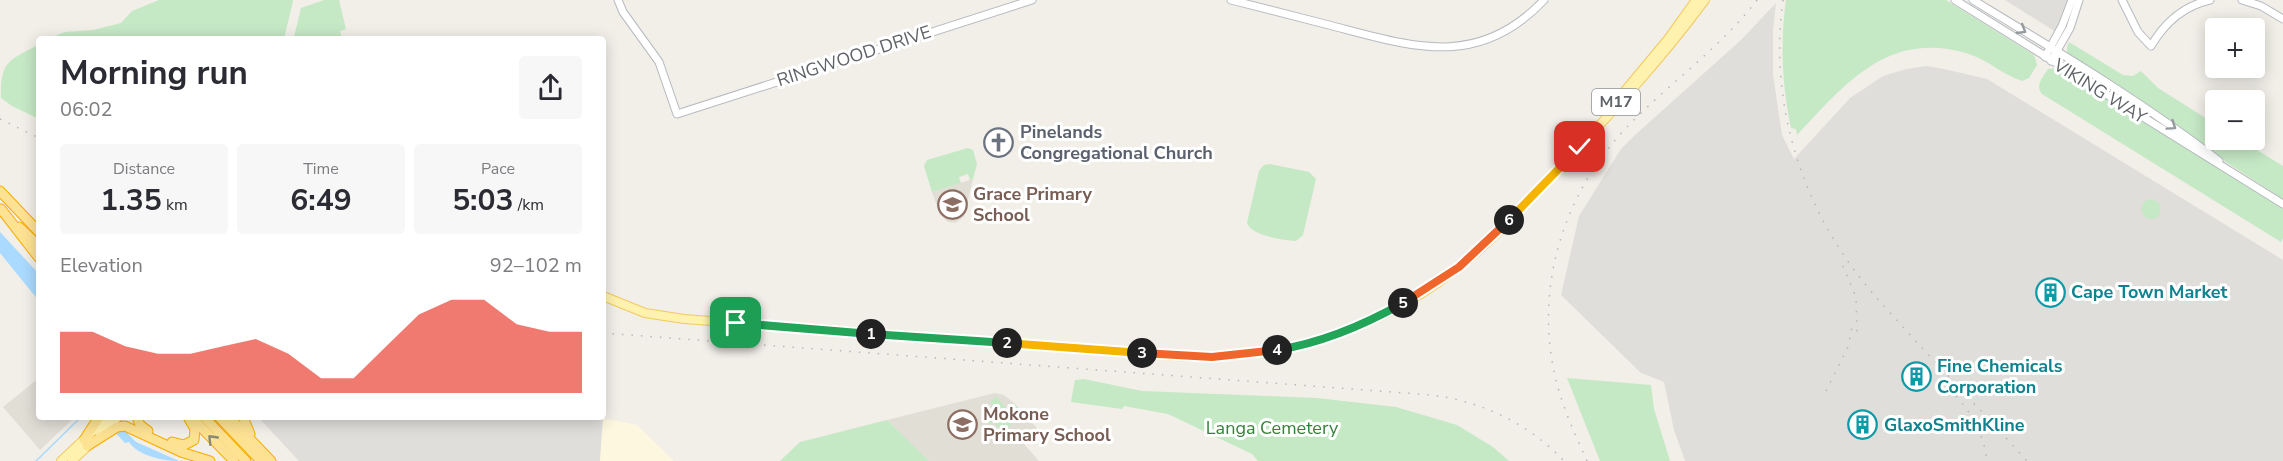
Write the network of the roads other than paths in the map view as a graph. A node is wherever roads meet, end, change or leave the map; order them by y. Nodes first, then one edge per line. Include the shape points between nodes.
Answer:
1 (618, 0) edge
2 (1032, 0) edge
3 (1231, 0) edge
4 (1544, 0) edge
5 (1696, 0) edge
6 (1705, 0) edge
7 (1712, 0) edge
8 (1954, 0) edge
9 (1973, 0) edge
10 (2072, 0) edge
11 (2079, 0) edge
12 (2122, 0) edge
13 (2210, 0) edge
14 (2242, 0) edge
15 (2283, 19) edge
16 (1674, 41) junction
17 (2054, 49) junction
18 (2048, 59) junction
19 (1580, 147) junction
20 (2245, 181) junction
21 (0, 191) edge
22 (8, 198) junction
23 (2283, 204) edge
24 (0, 209) edge
25 (36, 221) edge
26 (36, 228) edge
27 (36, 243) edge
28 (36, 254) edge
29 (606, 297) edge
30 (119, 420) edge
31 (139, 420) edge
32 (191, 420) edge
33 (192, 420) edge
34 (207, 420) edge
35 (222, 420) edge
36 (232, 420) edge
37 (244, 420) edge
38 (105, 423) edge
39 (86, 443) junction
40 (258, 447) junction
41 (61, 461) edge
42 (72, 461) edge
43 (210, 461) edge
44 (234, 461) edge
45 (246, 461) edge
46 (261, 461) edge
47 (271, 461) edge

1 - 2 street, RINGWOOD DRIVE via 659,62 677,114
3 - 4 street via 1404,44 1437,48 1462,46 1496,36
5 - 19 main road, M17
6 - 16 main road, M17
7 - 16 main road
8 - 18 street, VIKING WAY
9 -> 17 street, VIKING WAY
10 - 17 street
11 - 17 street via 2070,28
12 - 13 street via 2138,32 2151,46 2177,15
14 - 15 street
16 - 19 main road, M17
17 - 18 street
17 -> 20 street, VIKING WAY via 2186,135
18 - 20 street, VIKING WAY
19 - 29 main road, M17 via 1484,245 1416,296 1350,330 1308,344 1246,355 1176,356 684,320 645,313
20 - 23 street, VIKING WAY
21 - 22 highway
22 - 25 highway
22 - 26 highway
24 - 27 highway
24 - 28 highway
30 - 38 highway
30 - 43 highway via 190,456
31 - 32 highway via 145,429 182,445 191,443 196,435
44 -> 33 highway
34 - 45 highway
35 - 46 highway
36 - 40 highway
37 - 40 highway
38 - 39 highway
38 - 39 highway
39 - 41 main road
39 - 42 main road
40 - 47 highway

